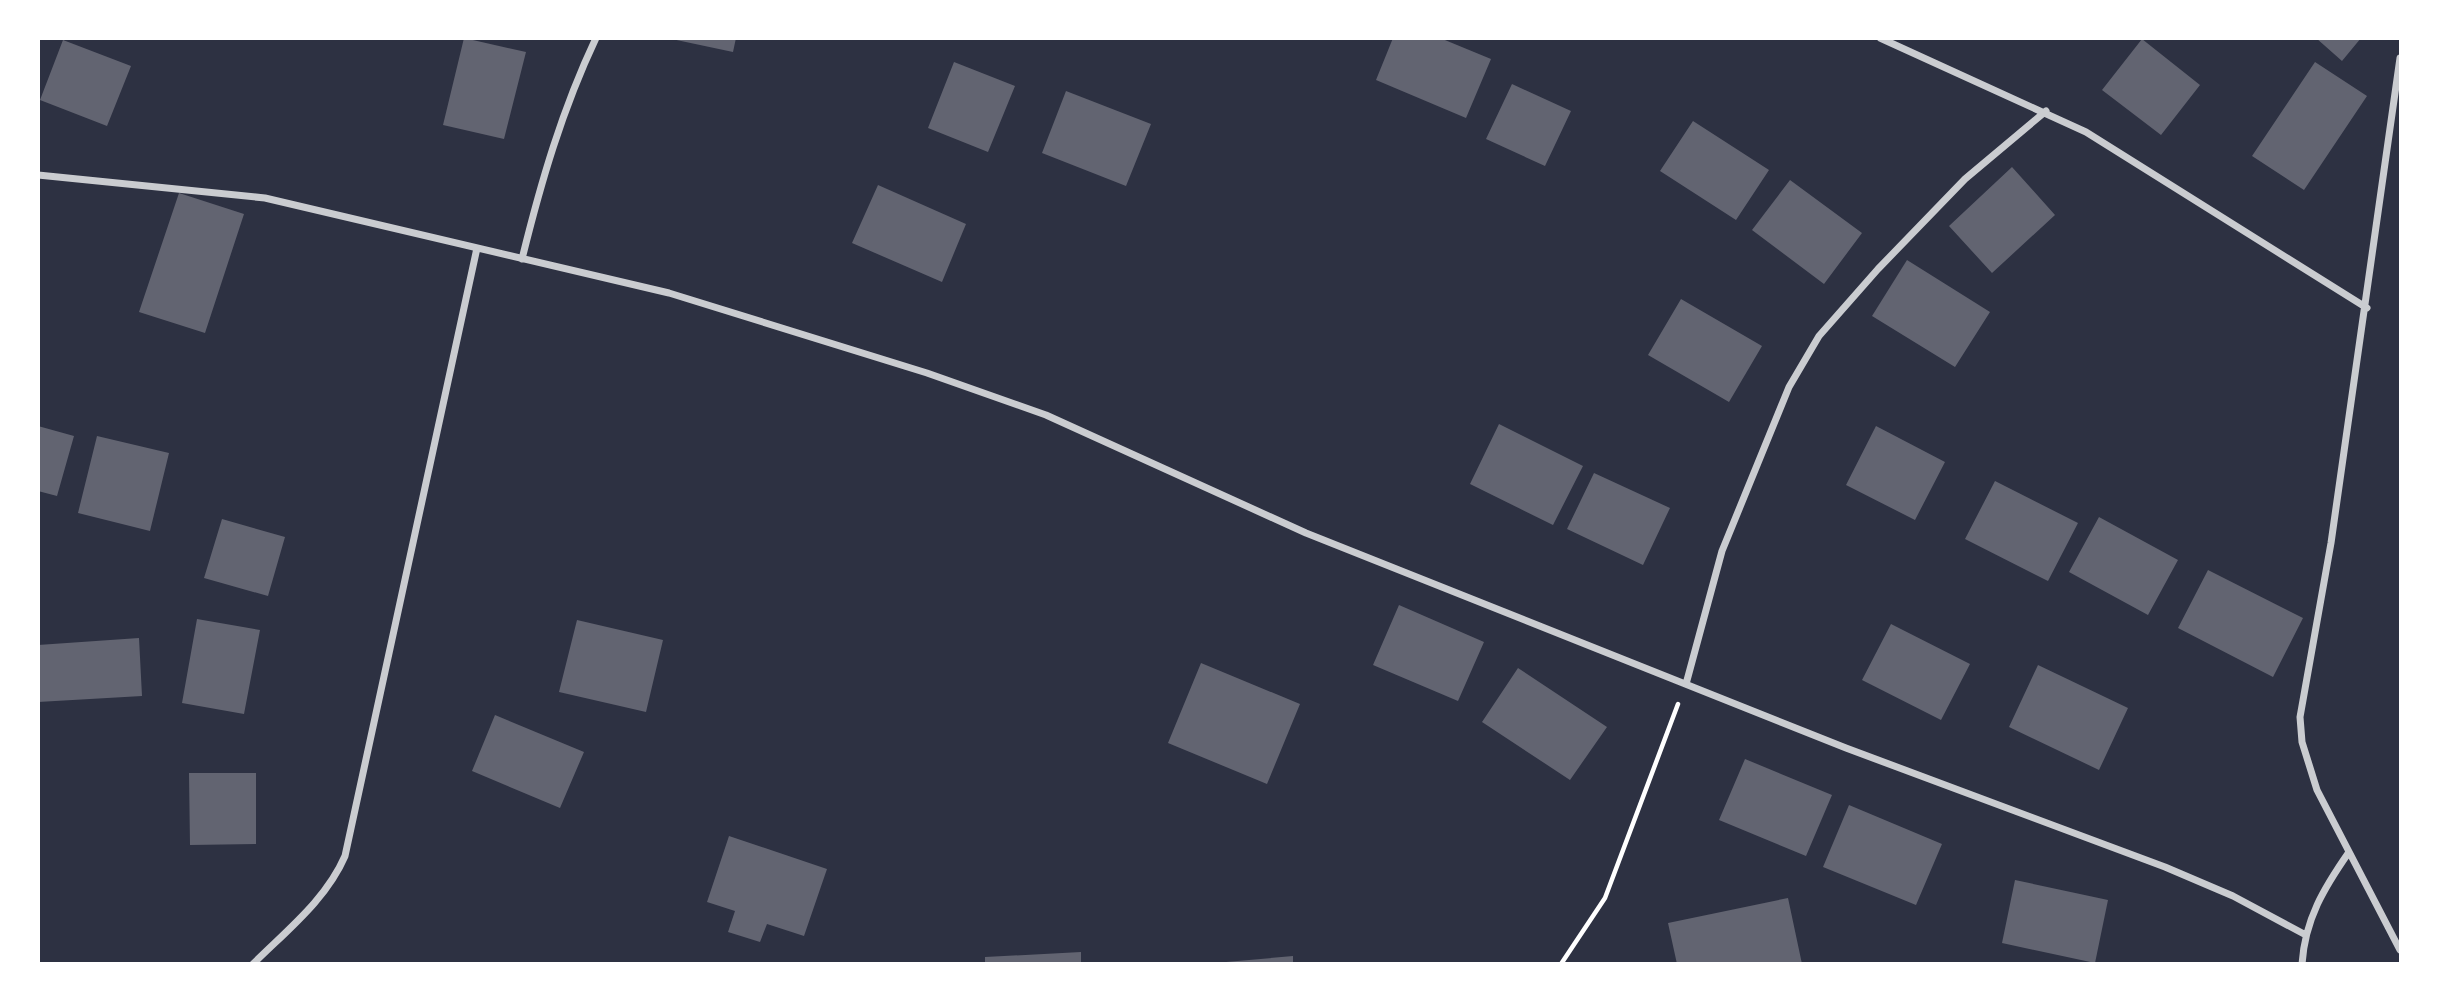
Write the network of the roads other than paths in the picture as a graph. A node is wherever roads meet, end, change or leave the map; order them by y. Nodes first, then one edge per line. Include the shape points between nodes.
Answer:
1 (596, 38) edge
2 (1880, 38) edge
3 (1901, 38) edge
4 (1905, 49) junction
5 (2400, 58) edge
6 (2046, 111) junction
7 (38, 175) edge
8 (477, 248) junction
9 (522, 259) junction
10 (2367, 308) junction
11 (1686, 684) junction
12 (2349, 852) junction
13 (2304, 934) junction
14 (2400, 950) edge
15 (253, 964) edge
16 (2302, 964) edge

1 - 9 street via 569,94 551,147
2 - 4 street
3 - 4 street
4 - 6 street
5 - 10 street
6 - 10 street
6 - 11 street via 1965,179 1819,335 1789,387 1722,551
7 - 8 street via 265,198
8 - 9 street
8 - 15 street via 345,856 324,892
9 - 11 street via 669,293 1046,415 1306,533
10 - 12 street via 2300,716 2302,742 2317,790
11 - 13 street via 2165,867
12 - 13 street via 2324,890
12 - 14 street
13 - 16 street

